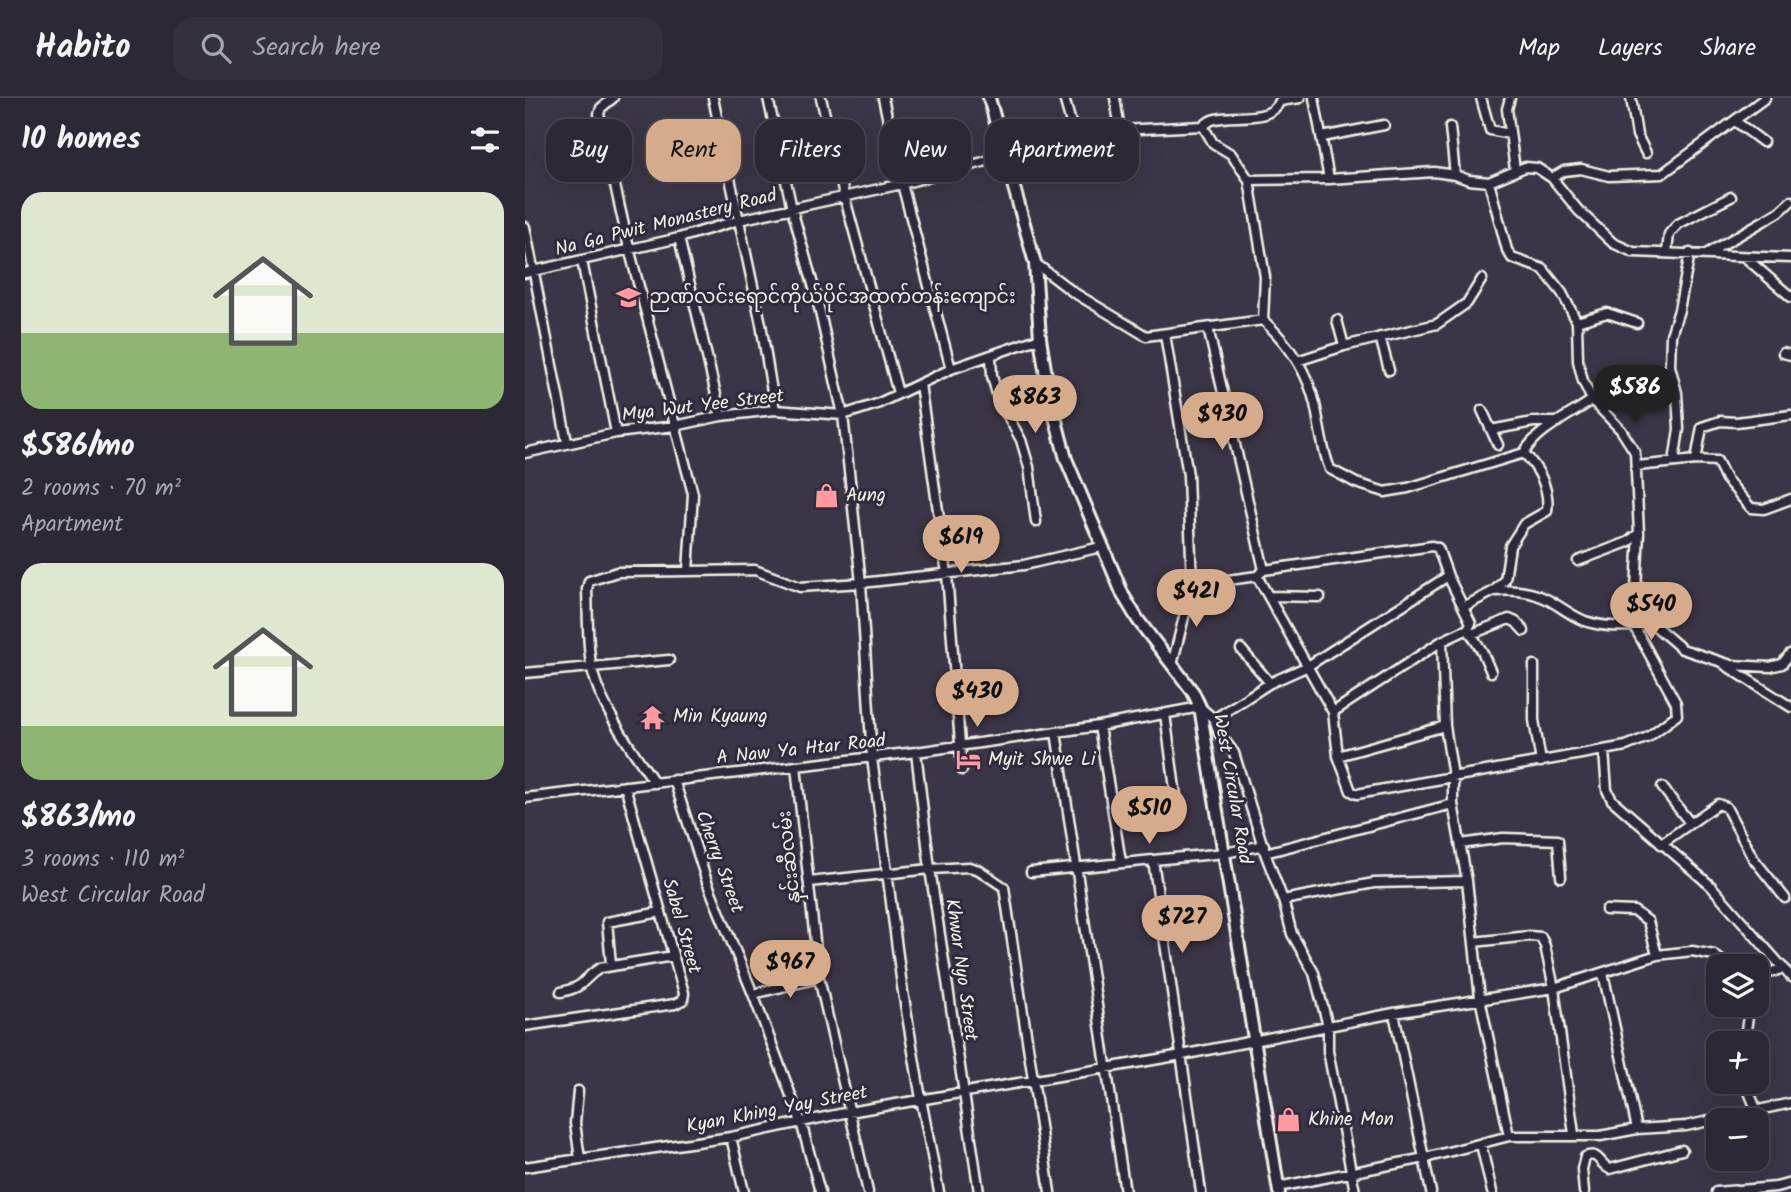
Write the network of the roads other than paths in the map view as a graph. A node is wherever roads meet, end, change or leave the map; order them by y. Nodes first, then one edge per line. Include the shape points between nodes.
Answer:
1 (613, 98) edge
2 (713, 98) edge
3 (768, 98) edge
4 (821, 98) edge
5 (883, 98) edge
6 (989, 98) edge
7 (1064, 98) edge
8 (1115, 98) edge
9 (1300, 98) edge
10 (1314, 98) edge
11 (1481, 98) edge
12 (1510, 98) edge
13 (1630, 98) edge
14 (1765, 98) edge
15 (1279, 100) edge
16 (996, 119) edge
17 (1070, 119) edge
18 (1118, 119) edge
19 (1735, 121) junction
20 (1384, 125) dead end
21 (1203, 126) junction
22 (1450, 127) dead end
23 (1139, 129) edge
24 (1509, 134) junction
25 (1322, 137) junction
26 (1763, 142) dead end
27 (1646, 153) dead end
28 (985, 162) edge
29 (1515, 170) junction
30 (1455, 174) junction
31 (1552, 178) junction
32 (1329, 179) junction
33 (1249, 180) junction
34 (1014, 182) edge
35 (1489, 182) junction
36 (902, 184) junction
37 (844, 195) junction
38 (1731, 197) dead end
39 (1791, 201) edge
40 (792, 209) junction
41 (739, 219) junction
42 (525, 227) edge
43 (680, 237) junction
44 (629, 248) junction
45 (1667, 252) junction
46 (1690, 253) junction
47 (1708, 253) junction
48 (1746, 258) junction
49 (1791, 258) edge
50 (582, 261) junction
51 (1035, 263) junction
52 (529, 272) edge
53 (1482, 279) dead end
54 (1791, 297) edge
55 (1263, 320) junction
56 (1337, 320) dead end
57 (1577, 322) junction
58 (1637, 323) dead end
59 (1207, 328) junction
60 (1165, 334) junction
61 (1380, 337) junction
62 (1040, 338) junction
63 (1345, 346) junction
64 (991, 356) junction
65 (1297, 361) junction
66 (951, 369) junction
67 (1389, 370) dead end
68 (920, 384) junction
69 (898, 393) junction
70 (1592, 400) junction
71 (775, 410) junction
72 (1482, 410) dead end
73 (843, 415) junction
74 (1791, 415) edge
75 (721, 416) junction
76 (1558, 422) junction
77 (675, 426) junction
78 (1491, 430) junction
79 (616, 433) junction
80 (567, 442) junction
81 (1498, 445) dead end
82 (525, 453) edge
83 (1524, 453) junction
84 (1696, 460) junction
85 (1674, 461) junction
86 (1637, 466) junction
87 (1791, 499) edge
88 (1036, 522) dead end
89 (1639, 533) junction
90 (1101, 547) junction
91 (1578, 561) dead end
92 (688, 571) junction
93 (947, 573) junction
94 (1261, 573) junction
95 (1448, 576) junction
96 (861, 583) junction
97 (1192, 585) junction
98 (1494, 591) junction
99 (1270, 596) junction
100 (1320, 597) dead end
101 (1463, 607) junction
102 (1634, 626) junction
103 (1470, 631) junction
104 (1524, 631) dead end
105 (1442, 641) junction
106 (1241, 649) dead end
107 (1790, 654) edge
108 (669, 660) dead end
109 (1719, 662) junction
110 (1172, 665) junction
111 (1534, 665) dead end
112 (591, 666) junction
113 (1308, 666) junction
114 (1491, 672) dead end
115 (525, 673) edge
116 (1270, 683) junction
117 (1200, 707) junction
118 (1791, 707) edge
119 (1333, 712) junction
120 (1165, 714) junction
121 (1214, 719) junction
122 (1099, 726) junction
123 (1445, 726) junction
124 (1056, 732) junction
125 (960, 746) junction
126 (1604, 751) junction
127 (916, 752) junction
128 (1338, 756) junction
129 (872, 758) junction
130 (1541, 762) junction
131 (796, 766) junction
132 (962, 770) dead end
133 (1453, 776) junction
134 (674, 780) junction
135 (655, 783) junction
136 (625, 786) junction
137 (1662, 787) dead end
138 (1176, 796) dead end
139 (525, 798) edge
140 (1453, 804) junction
141 (1690, 823) junction
142 (1461, 844) junction
143 (1661, 844) junction
144 (1264, 849) junction
145 (1226, 853) junction
146 (1153, 860) junction
147 (1121, 862) junction
148 (1075, 868) junction
149 (930, 869) junction
150 (1031, 872) dead end
151 (887, 874) junction
152 (1561, 877) dead end
153 (1467, 881) junction
154 (809, 882) junction
155 (1785, 898) dead end
156 (1283, 900) junction
157 (1606, 910) dead end
158 (661, 912) junction
159 (1474, 942) junction
160 (1708, 954) edge
161 (1657, 955) junction
162 (673, 956) junction
163 (611, 964) junction
164 (1784, 968) junction
165 (1603, 973) junction
166 (1769, 973) edge
167 (1791, 977) edge
168 (819, 978) junction
169 (1554, 988) junction
170 (561, 992) dead end
171 (753, 994) junction
172 (1480, 998) junction
173 (1394, 1013) junction
174 (525, 1026) edge
175 (1328, 1027) junction
176 (1255, 1041) junction
177 (1182, 1055) junction
178 (1107, 1067) junction
179 (1033, 1081) junction
180 (578, 1091) dead end
181 (963, 1092) junction
182 (921, 1099) junction
183 (1791, 1103) edge
184 (1766, 1108) edge
185 (849, 1112) junction
186 (1706, 1121) edge
187 (801, 1122) junction
188 (1637, 1129) junction
189 (1574, 1134) junction
190 (1509, 1136) junction
191 (731, 1137) junction
192 (1481, 1143) junction
193 (1682, 1150) dead end
194 (1425, 1158) junction
195 (580, 1159) junction
196 (525, 1167) edge
197 (1351, 1171) junction
198 (1791, 1183) edge
199 (1279, 1189) edge
200 (744, 1192) edge
201 (820, 1192) edge
202 (868, 1192) edge
203 (940, 1192) edge
204 (979, 1192) edge
205 (1050, 1192) edge
206 (1125, 1192) edge
207 (1201, 1192) edge
208 (1355, 1192) edge
209 (1431, 1192) edge
210 (1492, 1192) edge
211 (1584, 1192) edge
212 (1717, 1192) edge

1 - 44 street via 599,114
2 - 41 street
3 - 40 street
4 - 37 street
5 - 36 street
6 - 16 street, West Circular Road
7 - 17 street
8 - 18 street
9 - 15 street, Na Ga Pwit Monastery Road
10 - 25 street
11 - 24 street via 1490,130
12 - 24 street
13 - 27 street via 1637,135
14 - 19 street
15 - 21 street, Na Ga Pwit Monastery Road via 1272,111 1212,120
19 - 26 street
19 - 31 street via 1662,174 1609,176 1581,169
20 - 25 street
21 - 23 street, Na Ga Pwit Monastery Road
21 - 33 street
22 - 30 street
24 - 29 street
25 - 32 street
28 - 36 street, Na Ga Pwit Monastery Road
29 - 31 street via 1538,168
29 - 35 street
30 - 32 street
30 - 35 street
31 - 45 street via 1613,243 1633,252
32 - 33 street
33 - 55 street via 1265,277
34 - 51 street, West Circular Road
35 - 57 street via 1512,258 1543,269
36 - 37 street, Na Ga Pwit Monastery Road
36 - 66 street
37 - 40 street, Na Ga Pwit Monastery Road
37 - 69 street
38 - 45 street via 1678,225 1669,234
39 - 47 street
40 - 41 street, Na Ga Pwit Monastery Road
40 - 73 street
41 - 43 street, Na Ga Pwit Monastery Road
41 - 71 street
42 - 52 street
43 - 44 street, Na Ga Pwit Monastery Road
43 - 75 street
44 - 50 street, Na Ga Pwit Monastery Road
44 - 77 street
45 - 46 street
46 - 47 street
46 - 85 street via 1671,335 1670,366 1679,429
47 - 48 street
48 - 49 street
48 - 54 street
50 - 52 street, Na Ga Pwit Monastery Road
50 - 79 street
51 - 60 street via 1142,334
51 - 62 street, West Circular Road
52 - 80 street
53 - 61 street via 1467,303 1437,324
55 - 59 street
55 - 65 street via 1285,340
56 - 63 street
57 - 58 street via 1607,313
57 - 70 street via 1583,382
59 - 60 street
59 - 94 street
60 - 97 street via 1188,475
61 - 63 street
61 - 67 street
62 - 64 street, Mya Wut Yee Street
62 - 90 street, West Circular Road via 1063,449
63 - 65 street
64 - 66 street, Mya Wut Yee Street
64 - 88 street via 998,398 1021,440 1029,467
65 - 83 street via 1315,403 1330,468 1372,490 1408,488
66 - 68 street, Mya Wut Yee Street
68 - 69 street, Mya Wut Yee Street
68 - 93 street
69 - 73 street, Mya Wut Yee Street
70 - 76 street
70 - 86 street via 1621,430 1635,452
71 - 73 street, Mya Wut Yee Street
71 - 75 street, Mya Wut Yee Street
72 - 78 street
73 - 96 street
74 - 84 street via 1720,421 1702,427
75 - 77 street, Mya Wut Yee Street
76 - 78 street
76 - 83 street
77 - 79 street, Mya Wut Yee Street
77 - 92 street via 693,494
78 - 81 street
79 - 80 street, Mya Wut Yee Street
80 - 82 street, Mya Wut Yee Street
83 - 98 street via 1544,482 1547,512 1524,524 1510,546 1505,580
84 - 85 street
84 - 87 street via 1717,461 1751,508 1764,509
85 - 86 street
86 - 89 street
89 - 91 street via 1628,542
89 - 102 street
90 - 93 street via 1024,565
90 - 110 street, West Circular Road via 1137,620
92 - 96 street via 755,570 800,587
92 - 112 street via 617,572 589,581
93 - 96 street
93 - 125 street
94 - 95 street via 1432,546 1438,548
94 - 97 street
94 - 99 street
95 - 101 street
95 - 113 street
96 - 129 street
97 - 110 street
98 - 101 street
98 - 102 street via 1517,590 1543,597 1567,614 1611,628
99 - 100 street
99 - 113 street
101 - 103 street
102 - 109 street via 1654,625 1682,649
102 - 126 street via 1676,703 1677,715 1648,737
103 - 104 street via 1509,619
103 - 105 street
103 - 114 street
105 - 119 street
105 - 123 street
106 - 116 street
107 - 109 street via 1782,664 1770,667
108 - 112 street
109 - 118 street
110 - 117 street, West Circular Road
111 - 130 street via 1534,720
112 - 115 street
112 - 135 street via 622,735
113 - 116 street
113 - 119 street
116 - 121 street
117 - 120 street, A Naw Ya Htar Road
117 - 121 street
117 - 145 street, West Circular Road
119 - 128 street
120 - 122 street, A Naw Ya Htar Road
120 - 138 street
121 - 144 street via 1234,753
122 - 124 street, A Naw Ya Htar Road
122 - 147 street
123 - 128 street
123 - 133 street
124 - 125 street, A Naw Ya Htar Road
124 - 148 street
125 - 127 street, A Naw Ya Htar Road
125 - 132 street
126 - 130 street
126 - 143 street via 1609,795
127 - 129 street, A Naw Ya Htar Road
127 - 149 street, Khwar Nyo Street
128 - 133 street via 1350,791 1357,794
129 - 131 street, A Naw Ya Htar Road
129 - 151 street
130 - 133 street
131 - 134 street, A Naw Ya Htar Road
131 - 154 street, နှင်းဆီလမ်း
133 - 140 street
134 - 135 street, A Naw Ya Htar Road
134 - 171 street, Cherry Street via 707,882
135 - 136 street, A Naw Ya Htar Road
136 - 139 street, A Naw Ya Htar Road
136 - 158 street, Sabel Street
137 - 141 street
140 - 142 street
140 - 144 street
141 - 143 street
141 - 155 street via 1718,804 1726,807 1753,858
142 - 152 street via 1503,838 1558,840
142 - 153 street
143 - 164 street via 1711,886
144 - 145 street
144 - 156 street
145 - 146 street
145 - 176 street, West Circular Road
146 - 147 street
146 - 177 street
147 - 148 street
148 - 150 street
148 - 178 street
149 - 151 street
149 - 179 street via 969,867 1004,887
149 - 181 street, Khwar Nyo Street
151 - 154 street
151 - 182 street
153 - 156 street via 1374,883
153 - 159 street
154 - 168 street, နှင်းဆီလမ်း
156 - 175 street via 1292,934 1314,973
157 - 161 street via 1634,911 1648,921
158 - 162 street, Sabel Street
158 - 163 street via 607,922
159 - 169 street via 1541,937
159 - 172 street
160 - 161 street, Kyan Khing Yay Street
161 - 165 street, Kyan Khing Yay Street
162 - 163 street
162 - 174 street, Sabel Street via 684,993 683,1000 675,1004
163 - 170 street via 591,974 583,986
164 - 166 street
164 - 167 street
165 - 169 street, Kyan Khing Yay Street
165 - 188 street
168 - 171 street
168 - 185 street, နှင်းဆီလမ်း
169 - 172 street, Kyan Khing Yay Street
169 - 189 street
171 - 187 street, Cherry Street
172 - 173 street, Kyan Khing Yay Street
172 - 190 street
173 - 175 street, Kyan Khing Yay Street
173 - 194 street
175 - 176 street, Kyan Khing Yay Street
175 - 197 street via 1328,1051
176 - 177 street, Kyan Khing Yay Street
176 - 199 street, West Circular Road
177 - 178 street, Kyan Khing Yay Street
177 - 207 street
178 - 179 street, Kyan Khing Yay Street
178 - 206 street
179 - 181 street, Kyan Khing Yay Street
179 - 205 street
180 - 195 street via 575,1124
181 - 182 street, Kyan Khing Yay Street
181 - 204 street, Khwar Nyo Street
182 - 185 street, Kyan Khing Yay Street
182 - 203 street
183 - 184 street
185 - 187 street, Kyan Khing Yay Street
185 - 202 street, နှင်းဆီလမ်း
186 - 188 street
187 - 191 street, Kyan Khing Yay Street
187 - 201 street, Cherry Street
188 - 189 street via 1600,1136
189 - 190 street
190 - 192 street
191 - 195 street, Kyan Khing Yay Street
191 - 200 street
192 - 194 street
192 - 210 street
193 - 211 street via 1609,1169 1591,1154 1585,1157 1582,1169
194 - 197 street
194 - 209 street
195 - 196 street, Kyan Khing Yay Street
197 - 199 street
197 - 208 street
198 - 212 street

